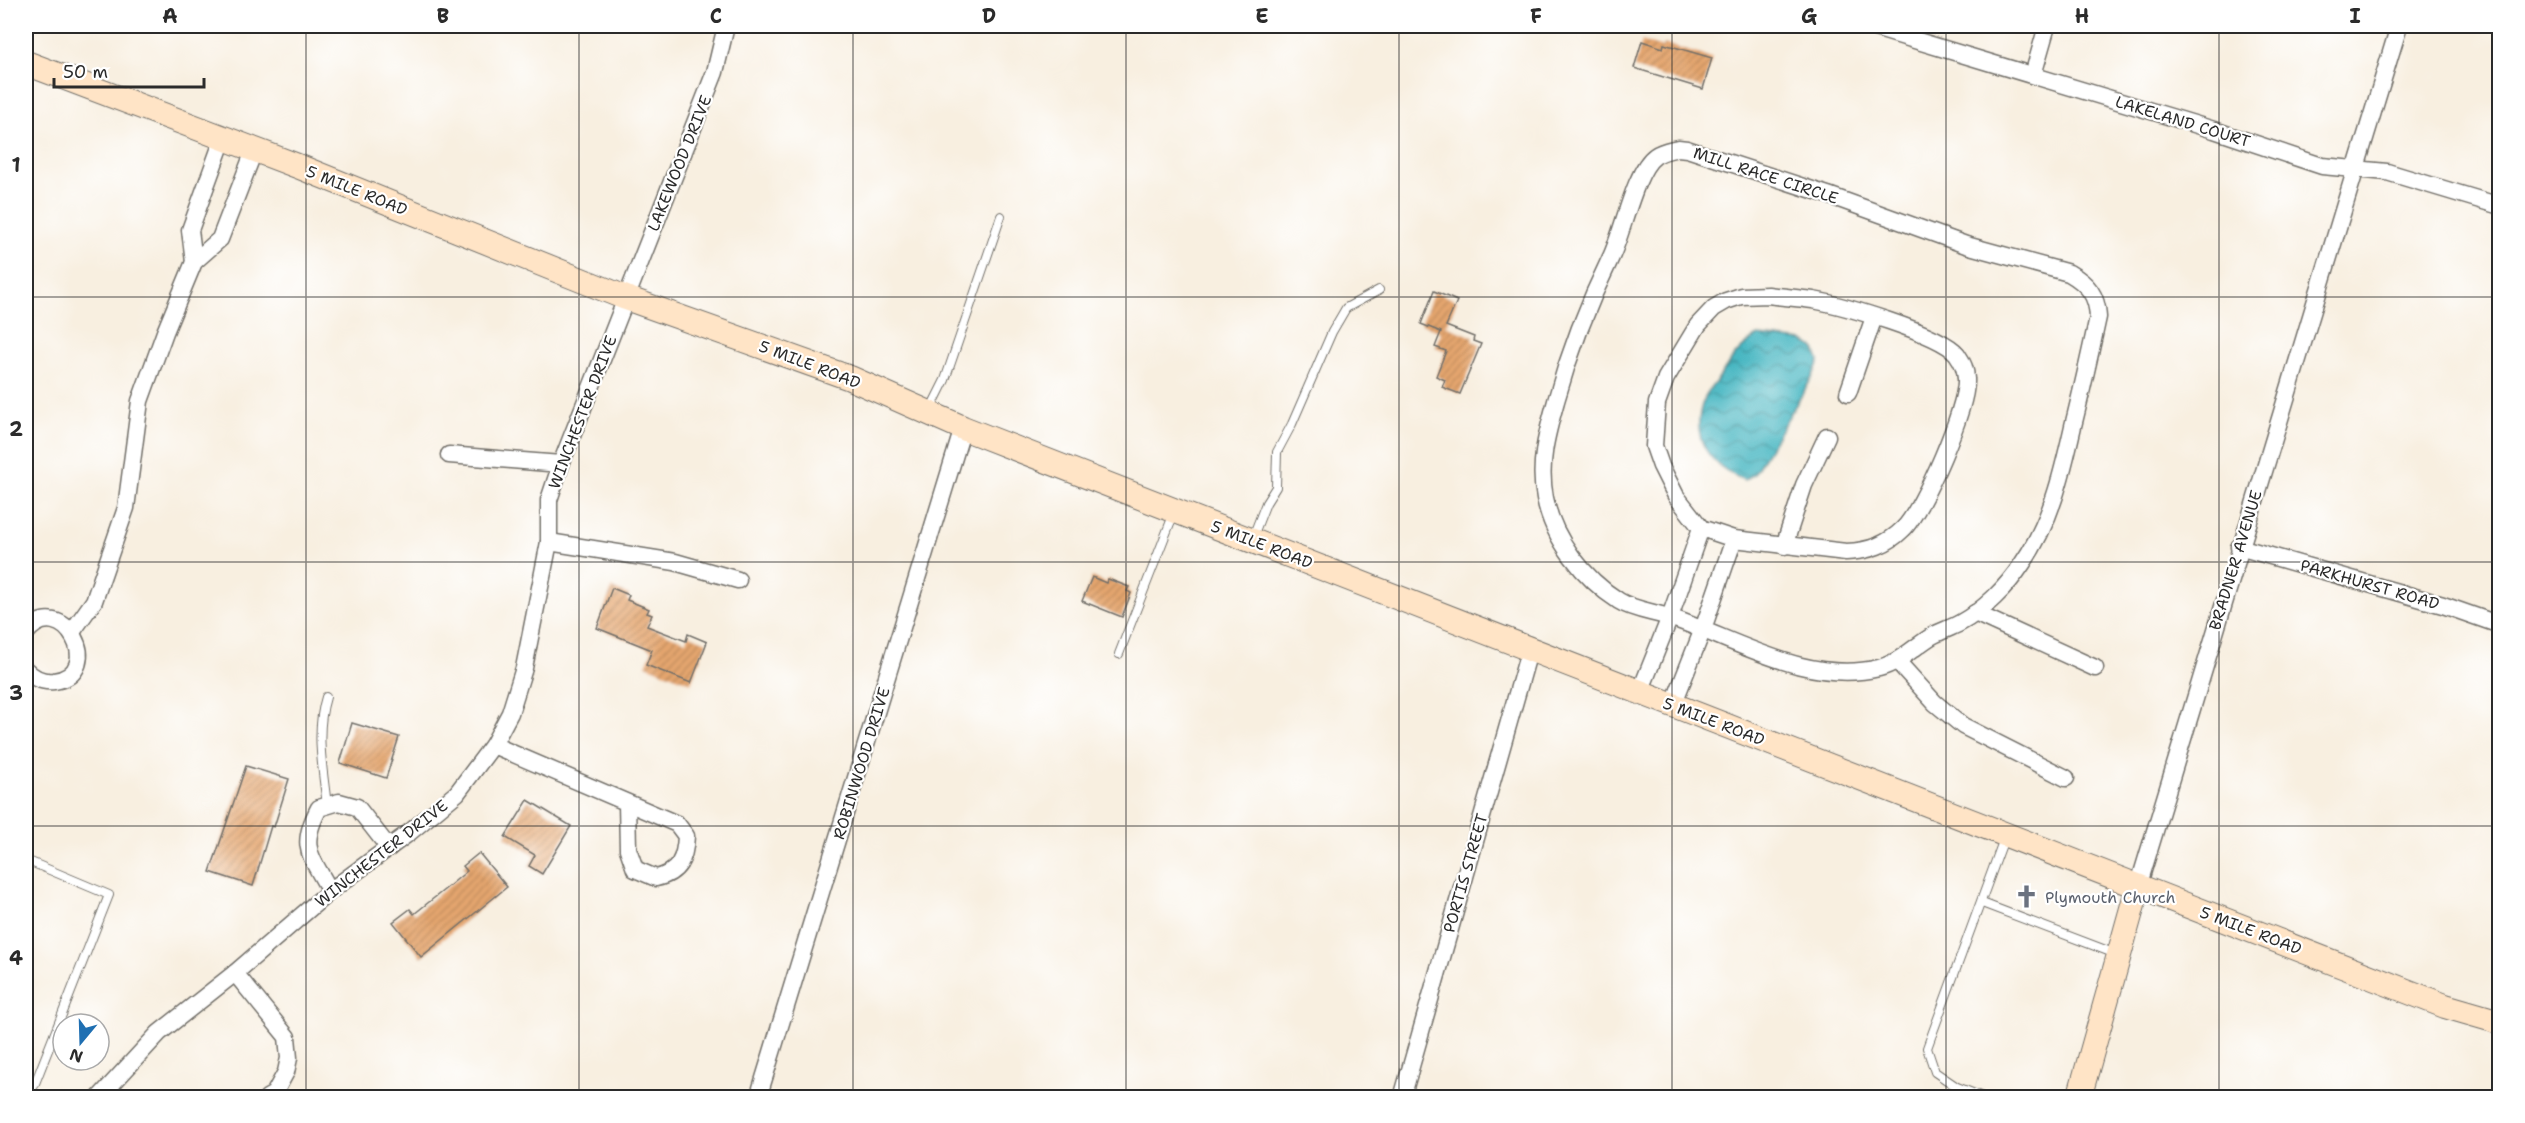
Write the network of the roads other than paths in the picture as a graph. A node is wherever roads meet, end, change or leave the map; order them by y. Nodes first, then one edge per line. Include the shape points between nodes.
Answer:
1 (726, 26) edge
2 (1868, 26) edge
3 (2047, 26) edge
4 (2399, 26) edge
5 (26, 63) edge
6 (2032, 75) junction
7 (223, 139) junction
8 (254, 151) junction
9 (2355, 169) junction
10 (2499, 206) edge
11 (1001, 216) dead end
12 (194, 262) junction
13 (1379, 290) dead end
14 (626, 298) junction
15 (1874, 317) junction
16 (1848, 393) dead end
17 (929, 413) junction
18 (963, 428) junction
19 (1827, 436) dead end
20 (450, 455) dead end
21 (561, 464) junction
22 (1175, 510) junction
23 (1701, 528) junction
24 (1734, 539) junction
25 (1251, 540) junction
26 (549, 542) junction
27 (1784, 546) junction
28 (2239, 547) junction
29 (738, 580) dead end
30 (1975, 613) junction
31 (1670, 617) junction
32 (2499, 625) edge
33 (1703, 629) junction
34 (72, 632) junction
35 (26, 633) edge
36 (1530, 648) junction
37 (1119, 654) dead end
38 (1897, 661) junction
39 (2095, 668) dead end
40 (26, 670) edge
41 (1640, 692) junction
42 (326, 697) dead end
43 (1673, 705) junction
44 (493, 745) junction
45 (2066, 778) dead end
46 (627, 803) junction
47 (327, 806) junction
48 (2005, 836) junction
49 (389, 848) junction
50 (26, 860) edge
51 (2138, 887) junction
52 (330, 891) junction
53 (1982, 903) junction
54 (2119, 955) junction
55 (235, 973) junction
56 (2499, 1022) edge
57 (26, 1091) edge
58 (100, 1097) edge
59 (267, 1098) edge
60 (758, 1098) edge
61 (1402, 1098) edge
62 (1985, 1098) edge
63 (2079, 1098) edge

1 - 14 street, LAKEWOOD DRIVE via 715,72
2 - 6 street, LAKELAND COURT
3 - 6 street
4 - 9 street, BRADNER AVENUE
5 - 7 street, 5 MILE ROAD
6 - 9 street, LAKELAND COURT via 2322,166
7 - 8 street, 5 MILE ROAD
7 - 12 street via 190,230
8 - 12 street via 220,239
8 - 14 street, 5 MILE ROAD
9 - 10 street, LAKELAND COURT via 2387,172
9 - 28 street, BRADNER AVENUE
11 - 17 lane via 945,380
12 - 34 street via 140,401 126,508 94,601
13 - 25 lane via 1346,308 1332,332 1276,452 1276,487
14 - 17 street, 5 MILE ROAD via 850,378
14 - 21 street, WINCHESTER DRIVE
15 - 16 street
15 - 23 street via 1814,301 1768,295 1726,301 1705,316 1666,378 1657,403 1654,446 1676,496
15 - 27 street via 1938,340 1958,356 1967,380 1956,426 1915,513 1884,544 1846,552
17 - 18 street, 5 MILE ROAD
18 - 22 street, 5 MILE ROAD
18 - 60 street, ROBINWOOD DRIVE
19 - 27 street via 1804,485
20 - 21 street
21 - 26 street, WINCHESTER DRIVE via 549,500
22 - 25 street, 5 MILE ROAD
22 - 37 lane
23 - 24 street
23 - 31 street
24 - 27 street
24 - 33 street
25 - 36 street, 5 MILE ROAD
26 - 29 street via 675,562
26 - 44 street, WINCHESTER DRIVE via 518,689
28 - 32 street, PARKHURST ROAD via 2443,605
28 - 51 street, BRADNER AVENUE
30 - 31 street, MILL RACE CIRCLE via 2021,566 2053,505 2098,317 2093,292 2069,273 1966,245 1828,195 1678,148 1654,157 1641,174 1618,242 1569,354 1546,435 1542,469 1552,521 1580,565 1621,603
30 - 38 street, MILL RACE CIRCLE
30 - 39 street
31 - 33 street, MILL RACE CIRCLE
31 - 41 street
33 - 38 street, MILL RACE CIRCLE via 1778,660 1806,667 1856,670
33 - 43 street
34 - 35 street via 55,622 45,622
34 - 40 street via 77,640 78,660 67,675 58,680 39,680
36 - 41 street, 5 MILE ROAD
36 - 61 street, PORTIS STREET
38 - 45 street via 1935,703 1963,726
41 - 43 street, 5 MILE ROAD
42 - 47 lane via 320,717 320,739
43 - 48 street, 5 MILE ROAD
44 - 46 street
44 - 49 street, WINCHESTER DRIVE via 457,793
46 - 46 street via 681,828 686,846 676,870 656,878 635,868 628,849
47 - 49 street via 339,802 357,807
47 - 52 street via 320,808 309,826 306,846
48 - 51 street, 5 MILE ROAD
48 - 53 lane
49 - 52 street, WINCHESTER DRIVE
50 - 57 lane via 109,895 34,1086
51 - 54 street, BRADNER AVENUE
51 - 56 street, 5 MILE ROAD via 2445,1006
52 - 55 street, WINCHESTER DRIVE
53 - 54 lane
53 - 62 lane via 1928,1048 1935,1072 1957,1087
54 - 63 street, BRADNER AVENUE
55 - 58 street, WINCHESTER DRIVE via 159,1033
55 - 59 street via 287,1037 286,1072 274,1094

